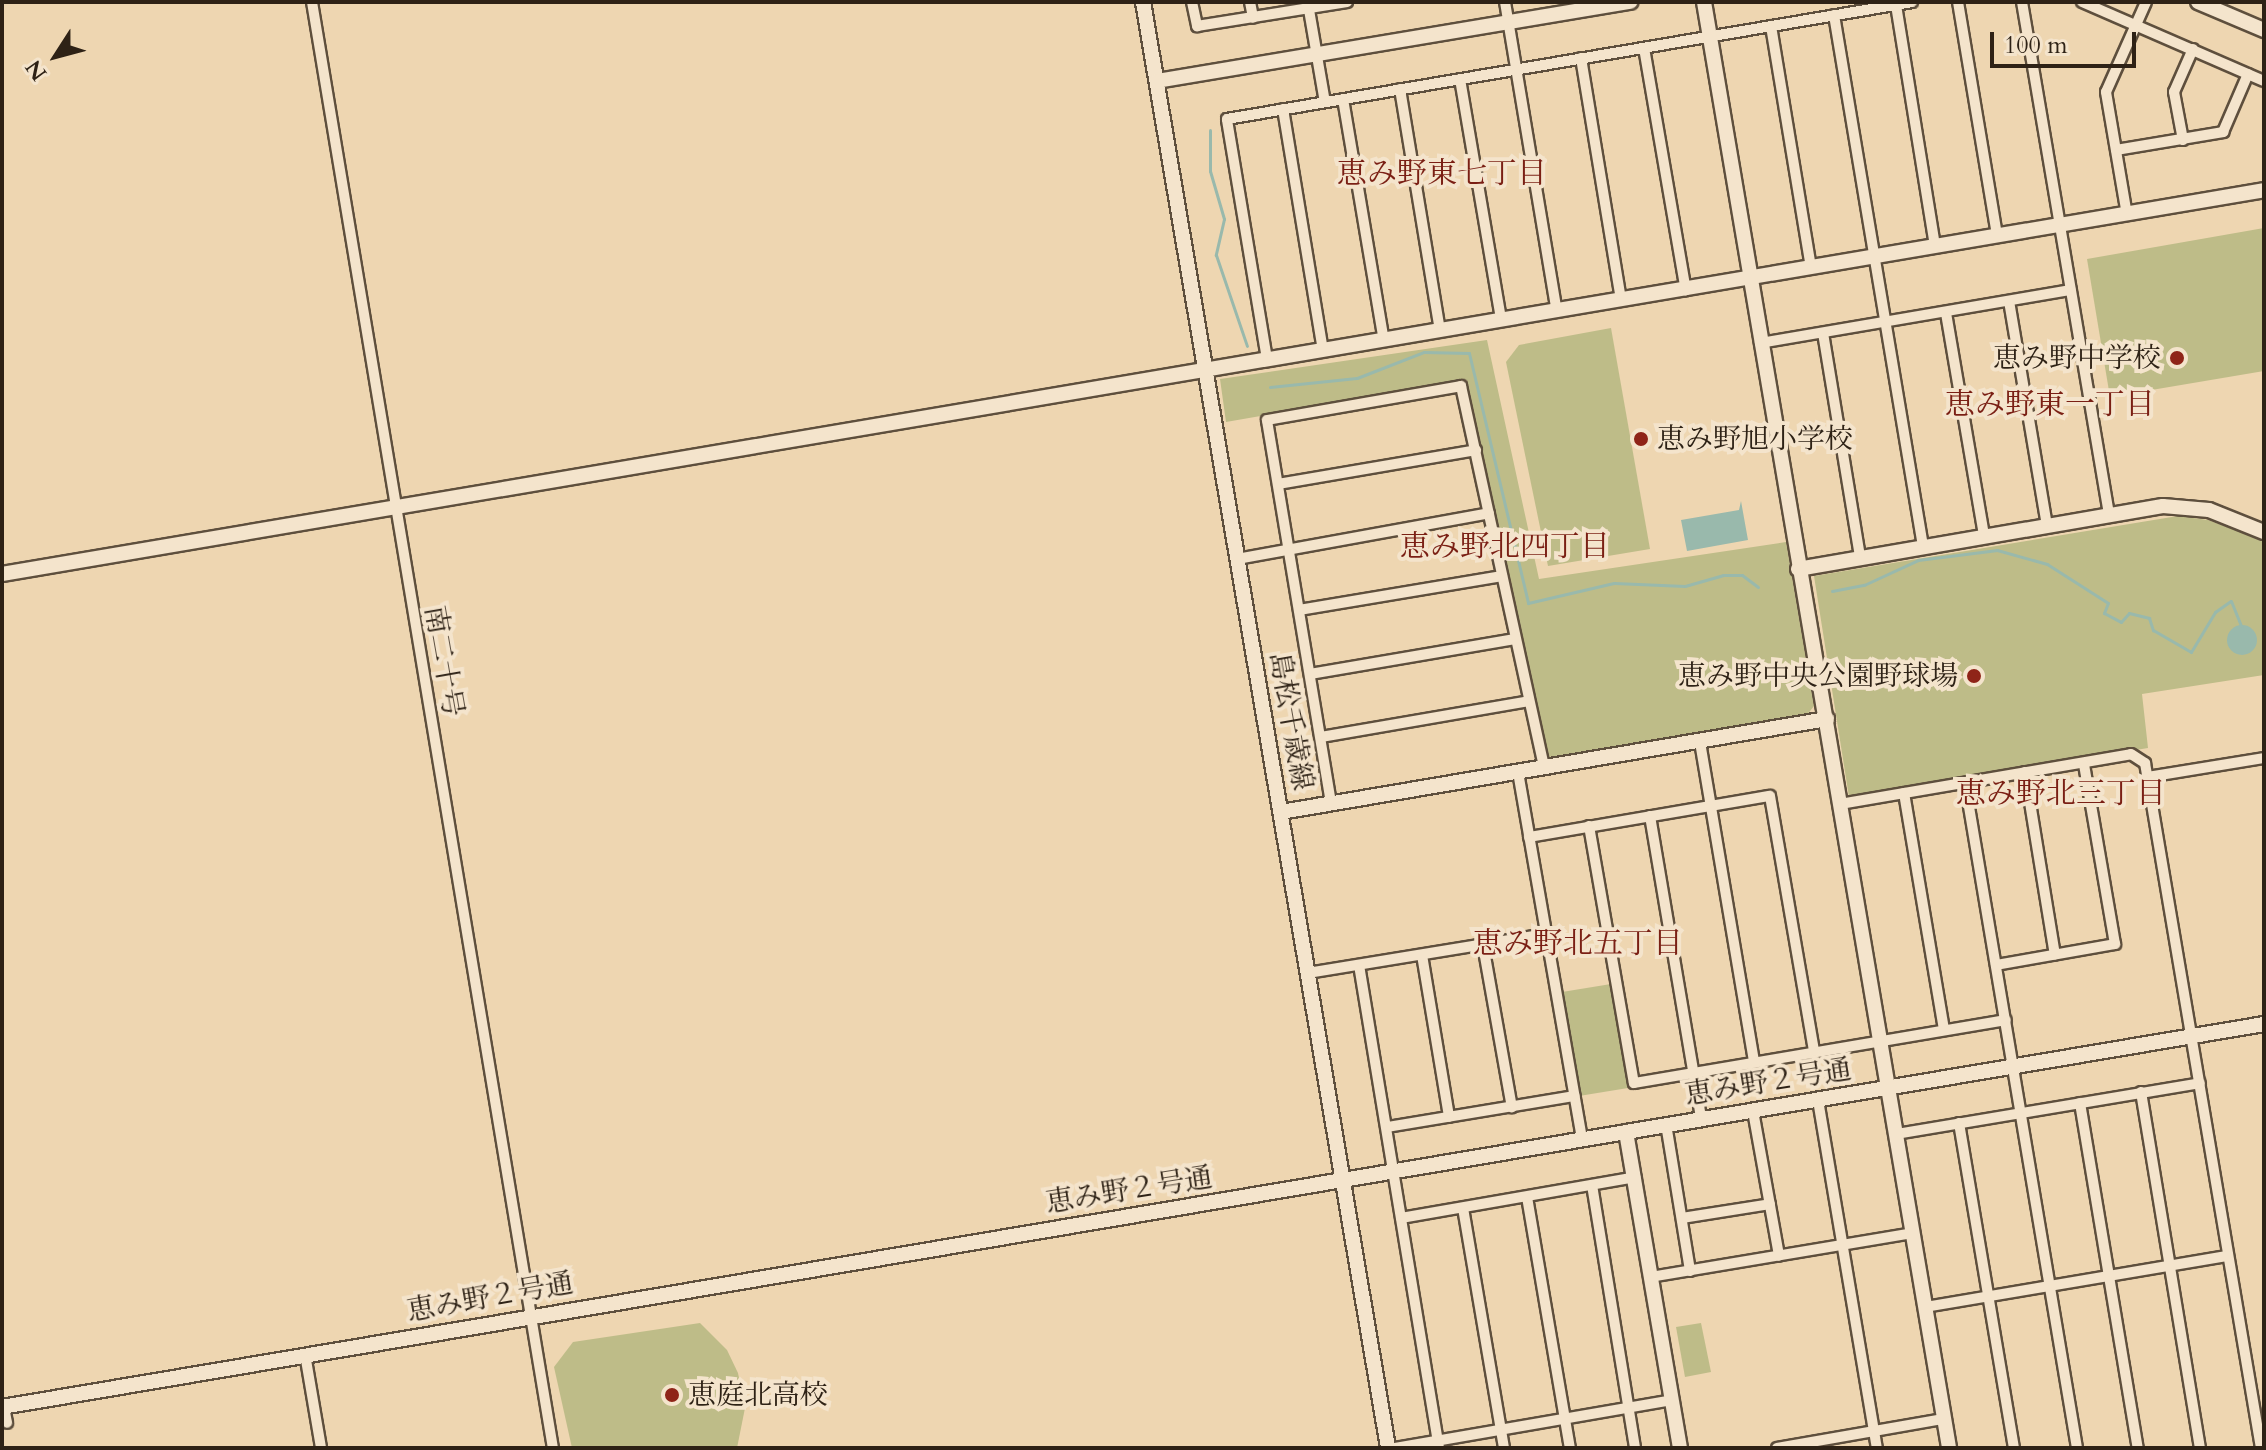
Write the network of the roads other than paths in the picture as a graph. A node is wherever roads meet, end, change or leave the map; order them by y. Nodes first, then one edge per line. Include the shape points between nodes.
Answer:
1 (312, 2) edge
2 (1143, 2) edge
3 (1192, 2) edge
4 (1250, 2) edge
5 (1347, 2) edge
6 (1505, 2) edge
7 (1630, 2) edge
8 (1704, 2) edge
9 (1912, 2) edge
10 (1958, 2) edge
11 (2022, 2) edge
12 (2082, 2) edge
13 (2146, 2) edge
14 (2198, 2) edge
15 (1309, 5) edge
16 (1896, 5) junction
17 (1834, 15) junction
18 (1253, 18) junction
19 (1509, 23) junction
20 (1771, 26) junction
21 (2135, 26) junction
22 (2264, 30) edge
23 (1710, 37) junction
24 (1644, 48) junction
25 (2193, 49) junction
26 (1317, 55) junction
27 (1581, 58) junction
28 (1517, 69) junction
29 (2248, 74) junction
30 (1460, 79) junction
31 (1157, 81) junction
32 (2264, 81) edge
33 (1400, 89) junction
34 (1343, 99) junction
35 (1325, 102) junction
36 (1283, 109) junction
37 (2183, 140) junction
38 (2116, 150) junction
39 (2264, 190) edge
40 (2127, 215) junction
41 (2060, 226) junction
42 (1997, 236) junction
43 (1935, 246) junction
44 (1873, 259) junction
45 (1811, 268) junction
46 (1750, 279) junction
47 (1686, 290) junction
48 (2071, 290) junction
49 (1621, 300) junction
50 (2009, 301) junction
51 (1557, 312) junction
52 (1946, 313) junction
53 (1501, 320) junction
54 (1885, 323) junction
55 (1440, 331) junction
56 (1823, 333) junction
57 (1384, 341) junction
58 (1760, 343) junction
59 (1323, 350) junction
60 (1267, 359) junction
61 (1207, 369) junction
62 (1476, 450) junction
63 (1278, 484) junction
64 (394, 509) junction
65 (1489, 513) junction
66 (2109, 514) junction
67 (2047, 526) junction
68 (2264, 532) edge
69 (1984, 536) junction
70 (1923, 546) junction
71 (1288, 548) junction
72 (1860, 557) junction
73 (1237, 559) junction
74 (1798, 569) junction
75 (2, 574) edge
76 (1502, 576) junction
77 (1299, 610) junction
78 (1515, 639) junction
79 (1310, 674) junction
80 (1529, 701) junction
81 (1827, 719) junction
82 (1321, 737) junction
83 (1700, 742) junction
84 (2264, 758) edge
85 (2084, 765) junction
86 (1544, 767) junction
87 (1518, 772) junction
88 (2025, 772) junction
89 (2148, 777) junction
90 (1965, 783) junction
91 (1904, 793) junction
92 (1331, 803) junction
93 (1840, 804) junction
94 (1709, 806) junction
95 (1281, 812) junction
96 (1650, 816) junction
97 (1589, 826) junction
98 (1529, 837) junction
99 (1546, 934) junction
100 (1483, 945) junction
101 (1422, 955) junction
102 (2055, 955) junction
103 (1359, 965) junction
104 (1996, 965) junction
105 (1308, 973) junction
106 (2006, 1020) junction
107 (2264, 1024) edge
108 (1944, 1030) junction
109 (2191, 1036) junction
110 (1880, 1041) junction
111 (1814, 1052) junction
112 (1754, 1062) junction
113 (2013, 1066) junction
114 (1694, 1073) junction
115 (2200, 1083) junction
116 (1888, 1088) junction
117 (2141, 1092) junction
118 (1574, 1096) junction
119 (1818, 1100) junction
120 (2080, 1103) junction
121 (1512, 1107) junction
122 (1753, 1111) junction
123 (2020, 1112) junction
124 (1449, 1117) junction
125 (1701, 1119) junction
126 (1959, 1123) junction
127 (1666, 1124) junction
128 (1387, 1127) junction
129 (1626, 1132) junction
130 (1896, 1134) junction
131 (1582, 1139) junction
132 (1393, 1172) junction
133 (1635, 1177) junction
134 (1342, 1181) junction
135 (1592, 1185) junction
136 (1527, 1197) junction
137 (1770, 1204) junction
138 (1463, 1208) junction
139 (1401, 1218) junction
140 (1682, 1218) junction
141 (1913, 1233) junction
142 (1842, 1245) junction
143 (1779, 1256) junction
144 (2228, 1256) junction
145 (2169, 1266) junction
146 (1690, 1271) junction
147 (2110, 1276) junction
148 (1650, 1277) junction
149 (2050, 1286) junction
150 (1989, 1296) junction
151 (1925, 1307) junction
152 (532, 1322) junction
153 (307, 1362) junction
154 (1672, 1400) junction
155 (1629, 1407) junction
156 (5, 1413) edge
157 (1565, 1419) junction
158 (1944, 1419) junction
159 (1501, 1429) junction
160 (1874, 1432) junction
161 (1438, 1444) edge
162 (1798, 1446) edge
163 (321, 1448) edge
164 (553, 1448) edge
165 (1388, 1448) edge
166 (1395, 1448) edge
167 (1504, 1448) edge
168 (1570, 1448) edge
169 (1635, 1448) edge
170 (1680, 1448) edge
171 (1777, 1448) edge
172 (1877, 1448) edge
173 (1949, 1448) edge
174 (2014, 1448) edge
175 (2077, 1448) edge
176 (2138, 1448) edge
177 (2200, 1448) edge
178 (2261, 1448) edge

1 - 64 street, 南二十号
2 - 31 street, 島松千歳線
3 - 18 street via 1197,26
4 - 18 street
5 - 15 street
6 - 19 street
7 - 19 street
8 - 23 street
9 - 16 street
10 - 42 street
11 - 41 street
12 - 21 street
13 - 21 street
14 - 22 street
15 - 18 street
15 - 26 street
16 - 17 street
16 - 43 street
17 - 20 street
17 - 44 street
19 - 26 street
19 - 28 street
20 - 23 street
20 - 45 street
21 - 25 street
21 - 38 street via 2106,92
23 - 24 street
23 - 46 street
24 - 27 street
24 - 47 street
25 - 29 street
25 - 37 street via 2174,92
26 - 31 street
26 - 35 street
27 - 28 street
27 - 49 street
28 - 30 street
28 - 51 street
29 - 32 street
29 - 37 street via 2223,132
30 - 33 street
30 - 53 street
31 - 61 street, 島松千歳線
33 - 34 street
33 - 55 street
34 - 35 street
34 - 57 street
35 - 36 street
36 - 59 street
36 - 60 street via 1227,119
37 - 38 street
38 - 40 street
39 - 40 street
40 - 41 street
41 - 42 street
41 - 48 street
42 - 43 street
43 - 44 street
44 - 45 street
44 - 54 street
45 - 46 street
46 - 47 street
46 - 58 street
47 - 49 street
48 - 50 street
48 - 66 street
49 - 51 street
50 - 52 street
50 - 67 street
51 - 53 street
52 - 54 street
52 - 69 street
53 - 55 street
54 - 56 street
54 - 70 street
55 - 57 street
56 - 58 street
56 - 72 street
57 - 59 street
58 - 74 street
59 - 60 street
60 - 61 street
61 - 64 street
61 - 73 street, 島松千歳線
62 - 63 street
62 - 63 street via 1461,386 1267,420
62 - 65 street
63 - 71 street
64 - 75 street
64 - 152 street, 南二十号
65 - 71 street
65 - 76 street
66 - 67 street
66 - 68 street via 2179,505 2209,510
67 - 69 street
69 - 70 street
70 - 72 street
71 - 73 street
71 - 77 street
72 - 74 street
73 - 95 street, 島松千歳線
74 - 81 street
76 - 77 street
76 - 78 street
77 - 79 street
78 - 79 street
78 - 80 street
79 - 82 street
80 - 82 street
80 - 86 street
81 - 83 street
81 - 93 street
82 - 92 street
83 - 86 street
83 - 94 street
84 - 89 street
85 - 88 street
85 - 89 street via 2131,754 2145,763
85 - 102 street via 2115,944
86 - 87 street
87 - 92 street
87 - 98 street
88 - 90 street
88 - 102 street
89 - 109 street
90 - 91 street
90 - 104 street
91 - 93 street
91 - 108 street
92 - 95 street
93 - 110 street
94 - 96 street
94 - 111 street via 1770,796
94 - 112 street
95 - 105 street, 島松千歳線
96 - 97 street
96 - 114 street
97 - 98 street
97 - 114 street via 1634,1083
98 - 99 street
99 - 100 street
99 - 118 street
100 - 101 street
100 - 121 street
101 - 103 street
101 - 124 street
102 - 104 street
103 - 105 street
103 - 128 street
104 - 106 street
105 - 134 street, 島松千歳線
106 - 108 street
106 - 113 street
107 - 109 street, 恵み野２号通
108 - 110 street
109 - 113 street, 恵み野２号通
109 - 115 street
110 - 111 street
110 - 116 street
111 - 112 street
112 - 114 street
113 - 116 street, 恵み野２号通
113 - 123 street
114 - 125 street
115 - 117 street
115 - 144 street
116 - 119 street, 恵み野２号通
116 - 130 street
117 - 120 street
117 - 145 street
118 - 121 street
118 - 131 street
119 - 122 street, 恵み野２号通
119 - 142 street
120 - 123 street
120 - 147 street
121 - 124 street
122 - 125 street, 恵み野２号通
122 - 137 street
123 - 126 street
123 - 149 street
124 - 128 street
125 - 127 street, 恵み野２号通
126 - 130 street
126 - 150 street
127 - 129 street, 恵み野２号通
127 - 140 street
128 - 132 street
129 - 131 street, 恵み野２号通
129 - 133 street
130 - 141 street
131 - 132 street, 恵み野２号通
132 - 134 street, 恵み野２号通
132 - 139 street
133 - 135 street
133 - 148 street
134 - 152 street, 恵み野２号通
134 - 165 street, 島松千歳線
135 - 136 street
135 - 155 street
136 - 138 street
136 - 157 street
137 - 140 street
137 - 143 street
138 - 139 street
138 - 159 street
139 - 161 street
140 - 146 street
141 - 142 street
141 - 151 street
142 - 143 street
142 - 160 street
143 - 146 street
144 - 145 street
144 - 178 street
145 - 147 street
145 - 177 street
146 - 148 street
147 - 149 street
147 - 176 street
148 - 154 street
149 - 150 street
149 - 175 street
150 - 151 street
150 - 174 street
151 - 158 street
152 - 153 street, 恵み野２号通
152 - 164 street, 南二十号
153 - 156 street, 恵み野２号通
153 - 163 street
154 - 155 street
154 - 170 street
155 - 157 street
155 - 169 street
157 - 159 street
157 - 168 street
158 - 160 street
158 - 173 street
159 - 161 street
159 - 167 street
160 - 162 street
160 - 172 street
161 - 166 street
162 - 171 street

